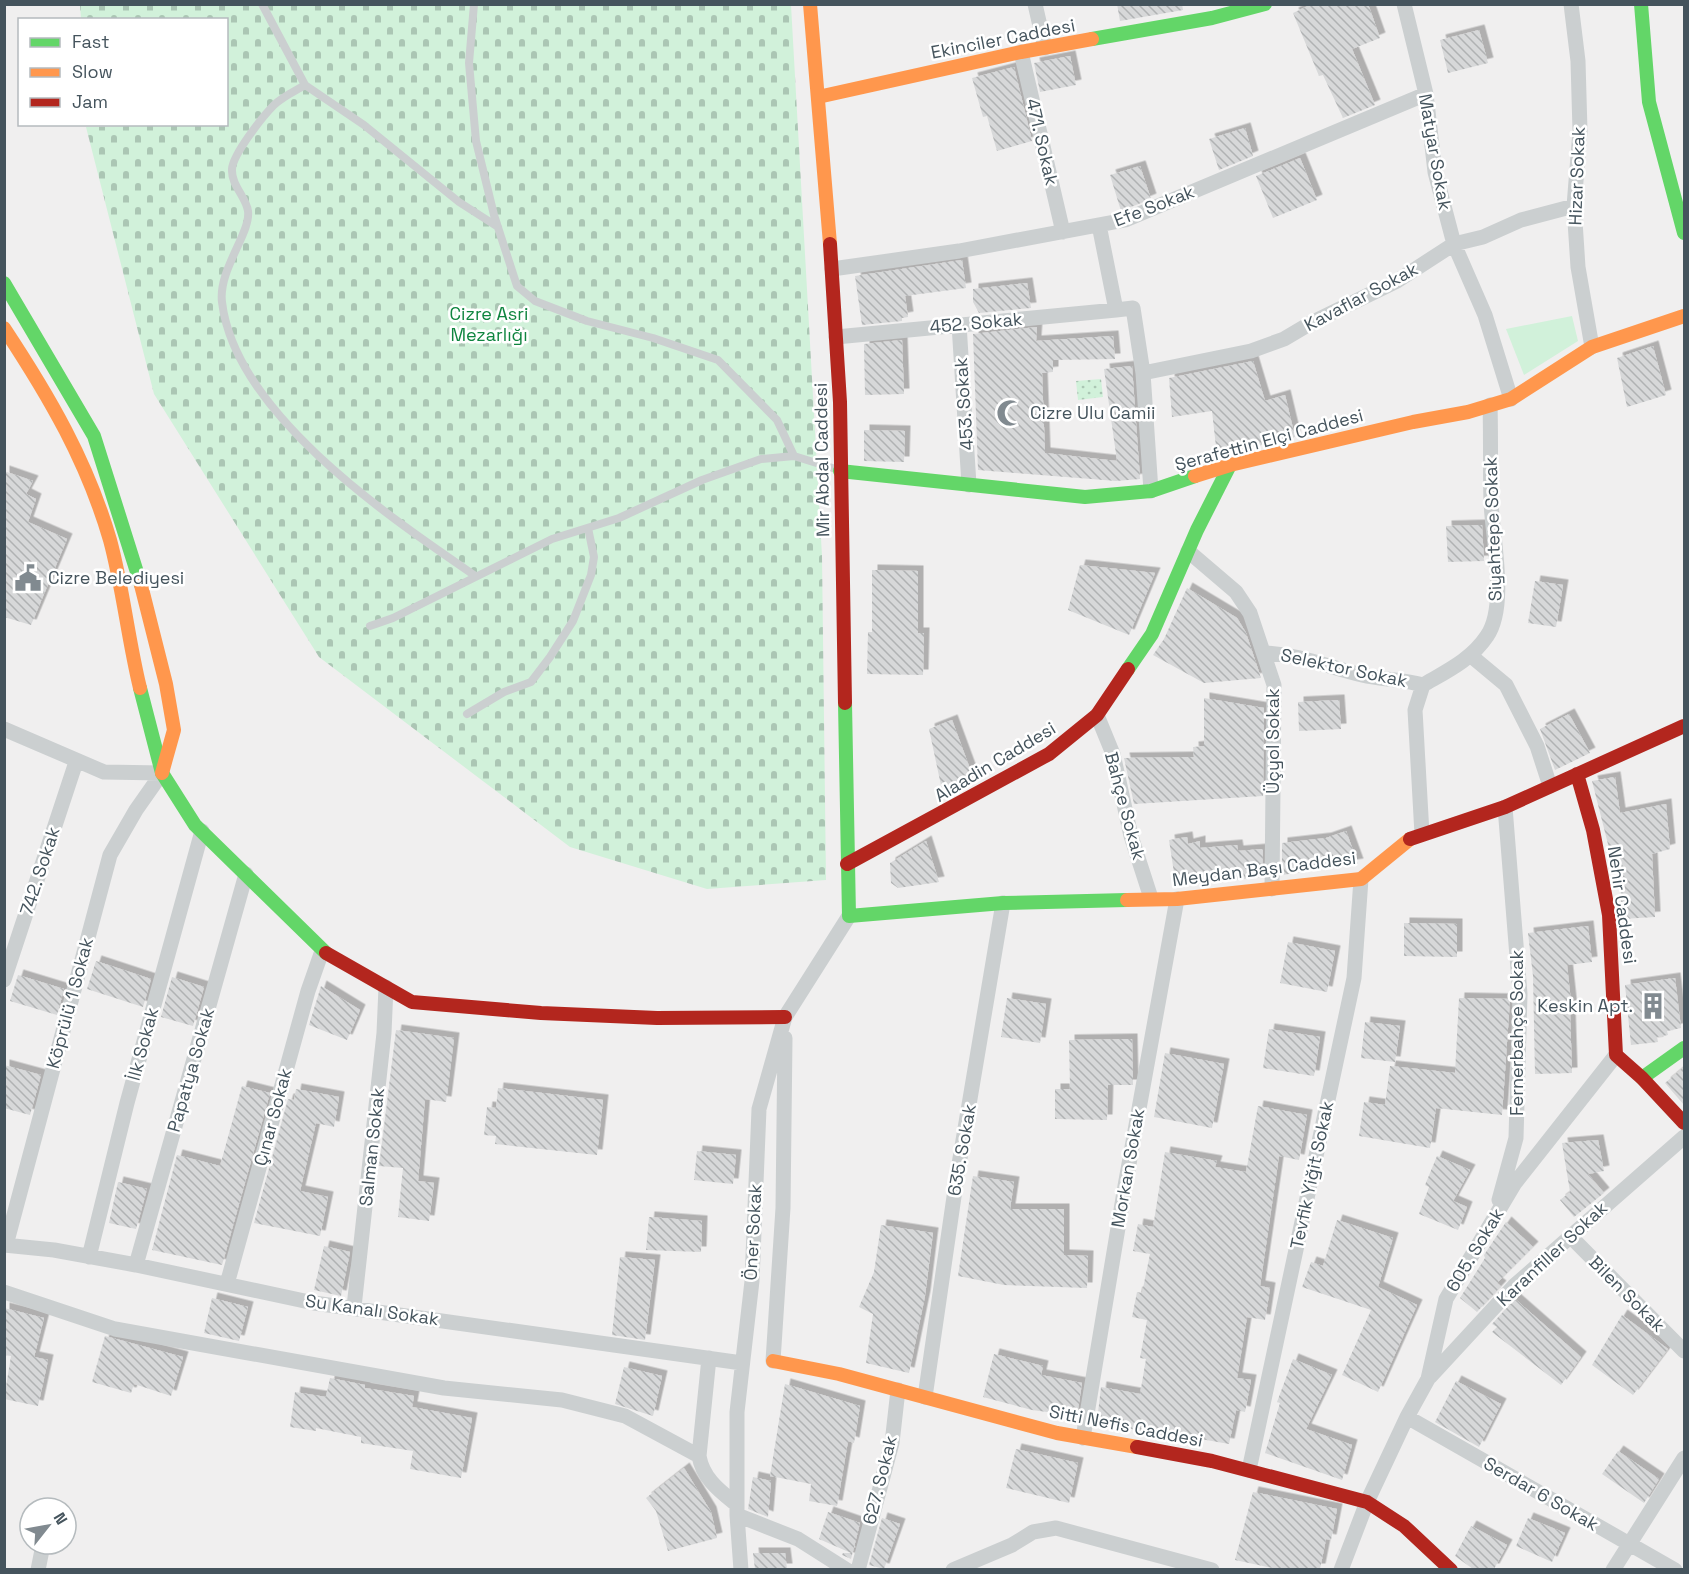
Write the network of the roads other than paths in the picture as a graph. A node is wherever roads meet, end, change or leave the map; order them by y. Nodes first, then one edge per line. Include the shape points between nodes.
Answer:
1 (262, 4) edge
2 (474, 4) edge
3 (810, 4) edge
4 (1035, 4) edge
5 (1266, 4) edge
6 (1404, 4) edge
7 (1571, 4) edge
8 (1641, 4) edge
9 (1044, 48) junction
10 (1021, 52) junction
11 (304, 85) junction
12 (1426, 94) junction
13 (818, 98) junction
14 (1574, 206) junction
15 (1099, 225) junction
16 (498, 227) junction
17 (1064, 232) junction
18 (1684, 233) edge
19 (1454, 244) junction
20 (832, 269) junction
21 (4, 283) edge
22 (1116, 310) junction
23 (1684, 316) edge
24 (959, 324) junction
25 (4, 328) edge
26 (836, 337) junction
27 (1592, 347) junction
28 (1143, 373) junction
29 (1511, 399) junction
30 (1490, 405) junction
31 (794, 456) junction
32 (1230, 465) junction
33 (840, 471) junction
34 (969, 485) junction
35 (1150, 491) junction
36 (588, 528) junction
37 (1188, 551) junction
38 (474, 575) junction
39 (370, 626) dead end
40 (1266, 653) junction
41 (1470, 655) junction
42 (1423, 685) junction
43 (467, 714) dead end
44 (1097, 715) junction
45 (1684, 726) edge
46 (4, 729) edge
47 (76, 762) junction
48 (162, 773) junction
49 (1577, 774) junction
50 (1550, 786) junction
51 (1505, 807) junction
52 (202, 831) junction
53 (1422, 834) junction
54 (847, 864) junction
55 (246, 874) junction
56 (1361, 879) junction
57 (1272, 889) junction
58 (1151, 898) junction
59 (1177, 899) junction
60 (1003, 903) junction
61 (849, 916) junction
62 (322, 951) junction
63 (4, 980) edge
64 (386, 987) junction
65 (785, 1017) junction
66 (1684, 1048) edge
67 (1616, 1054) junction
68 (1642, 1078) junction
69 (1684, 1123) edge
70 (1684, 1137) edge
71 (1493, 1220) junction
72 (1570, 1236) junction
73 (5, 1245) edge
74 (89, 1257) junction
75 (136, 1265) junction
76 (227, 1284) junction
77 (4, 1292) edge
78 (354, 1307) junction
79 (1684, 1351) edge
80 (709, 1359) junction
81 (774, 1361) joint
82 (742, 1363) junction
83 (1428, 1379) junction
84 (898, 1390) junction
85 (925, 1398) junction
86 (1407, 1417) junction
87 (1083, 1438) junction
88 (699, 1456) junction
89 (1684, 1458) edge
90 (1249, 1470) junction
91 (1368, 1502) junction
92 (737, 1510) junction
93 (1629, 1544) junction
94 (741, 1569) edge
95 (847, 1569) edge
96 (858, 1569) edge
97 (953, 1569) edge
98 (1212, 1569) edge
99 (1341, 1569) edge
100 (1451, 1569) edge
101 (1613, 1569) edge
102 (1675, 1569) edge

1 - 11 lane
2 - 16 lane via 470,63 476,141
3 - 13 street, Mir Abdal Caddesi
4 - 9 street
5 - 9 street, Ekinciler Caddesi via 1212,18
6 - 12 street, Matyar Sokak
7 - 14 street, Hizar Sokak via 1580,131
8 - 18 street via 1649,102
9 - 10 street, Ekinciler Caddesi
10 - 13 street, Ekinciler Caddesi
10 - 17 street, 471. Sokak
11 - 16 lane via 364,125 459,202
11 - 38 lane via 275,104 241,149 232,168 234,183 248,211 221,285 222,303 240,362 278,415 354,487
12 - 15 street, Efe Sokak via 1125,220
12 - 19 street, Matyar Sokak via 1435,172
13 - 20 street, Mir Abdal Caddesi
14 - 19 street, Kavaflar Sokak
14 - 27 street, Hizar Sokak via 1578,267
15 - 17 street, Efe Sokak
15 - 22 street
16 - 31 lane via 517,286 535,302 718,360 777,420
17 - 20 street, Efe Sokak
19 - 28 street, Kavaflar Sokak via 1396,281 1284,339 1251,351
19 - 29 street, Matyar Sokak via 1485,315
20 - 26 street, Mir Abdal Caddesi
21 - 48 street via 37,335 97,447 138,575 166,684 174,730
22 - 24 street, 452. Sokak
22 - 28 street via 1133,308
23 - 27 street, Şerafettin Elçi Caddesi
24 - 26 street, 452. Sokak
24 - 34 street, 453. Sokak
25 - 48 street via 48,394 86,472 110,541 130,648
26 - 33 street, Mir Abdal Caddesi
27 - 29 street, Şerafettin Elçi Caddesi
28 - 35 street
29 - 30 street, Şerafettin Elçi Caddesi
30 - 32 street, Şerafettin Elçi Caddesi
30 - 41 street, Siyahtepe Sokak via 1497,604 1488,635
31 - 33 lane
31 - 36 lane via 761,459
32 - 35 street, Şerafettin Elçi Caddesi
32 - 37 street, Alaadin Caddesi
33 - 34 street, Şerafettin Elçi Caddesi
33 - 54 street, Mir Abdal Caddesi
34 - 35 street, Şerafettin Elçi Caddesi via 1085,497
36 - 38 lane via 552,539
36 - 43 lane via 594,557 591,574 573,621 550,657 531,682 504,692
37 - 40 street, Üçyol Sokak via 1236,592 1250,613
37 - 44 street, Alaadin Caddesi via 1152,634
38 - 39 lane
40 - 42 street, Selektor Sokak via 1293,654 1364,676
40 - 57 street, Üçyol Sokak via 1274,685
41 - 42 street, Siyahtepe Sokak via 1455,669
41 - 50 street via 1506,685 1537,746
42 - 53 street via 1415,710
44 - 54 street, Alaadin Caddesi via 1049,754
44 - 58 street, Bahçe Sokak via 1113,753 1131,836
45 - 49 street, Meydan Başı Caddesi
46 - 47 street
47 - 48 street via 104,772
47 - 63 street, 742. Sokak
48 - 52 street
48 - 73 street, Köprülü 1 Sokak via 110,855
49 - 50 street, Meydan Başı Caddesi
49 - 67 street, Nehir Caddesi via 1593,830 1609,915
50 - 51 street, Meydan Başı Caddesi
51 - 53 street, Meydan Başı Caddesi
51 - 71 street, Fernerbahçe Sokak via 1520,994 1516,1138
52 - 55 street
52 - 74 street, İlk Sokak
53 - 56 street, Meydan Başı Caddesi
54 - 61 street, Mir Abdal Caddesi
55 - 62 street
55 - 75 street, Papatya Sokak
56 - 57 street, Meydan Başı Caddesi
56 - 90 street, Tevfik Yiğit Sokak via 1354,978
57 - 59 street, Meydan Başı Caddesi
58 - 59 street, Meydan Başı Caddesi
58 - 60 street, Meydan Başı Caddesi
59 - 87 street, Morkan Sokak
60 - 61 street, Meydan Başı Caddesi
60 - 85 street, 635. Sokak
61 - 65 street, Öner Sokak
62 - 64 street
62 - 76 street, Çınar Sokak
64 - 65 street via 412,1002 541,1013 657,1018
64 - 78 street, Salman Sokak
65 - 81 street via 783,1208
65 - 82 street, Öner Sokak via 759,1109 752,1281
66 - 68 street
67 - 68 street
67 - 71 street, 605. Sokak via 1515,1183
68 - 69 street
70 - 72 street, Karanfiller Sokak
71 - 83 street, 605. Sokak via 1446,1299
72 - 79 street, Bilen Sokak
72 - 83 street, Karanfiller Sokak via 1514,1286
73 - 74 street, Su Kanalı Sokak
74 - 75 street, Su Kanalı Sokak
75 - 76 street, Su Kanalı Sokak
76 - 78 street, Su Kanalı Sokak via 314,1303
77 - 88 street via 115,1329 444,1388 562,1400 625,1416
78 - 80 street, Su Kanalı Sokak
80 - 82 street, Su Kanalı Sokak
80 - 88 street
81 - 84 street, Sitti Nefis Caddesi
82 - 92 street, Öner Sokak via 737,1412
83 - 86 street, 605. Sokak
84 - 85 street, Sitti Nefis Caddesi
84 - 96 street, 627. Sokak via 892,1443
85 - 87 street, Sitti Nefis Caddesi
86 - 91 street, 605. Sokak
86 - 93 street, Serdar 6 Sokak
87 - 90 street, Sitti Nefis Caddesi
88 - 92 street via 701,1469
89 - 93 street
90 - 91 street, Sitti Nefis Caddesi
91 - 99 street, 605. Sokak
91 - 100 street, Sitti Nefis Caddesi via 1404,1526
92 - 94 street, Öner Sokak
92 - 95 street via 798,1539
93 - 101 street
93 - 102 street, Serdar 6 Sokak
97 - 98 street via 1033,1532 1056,1528

